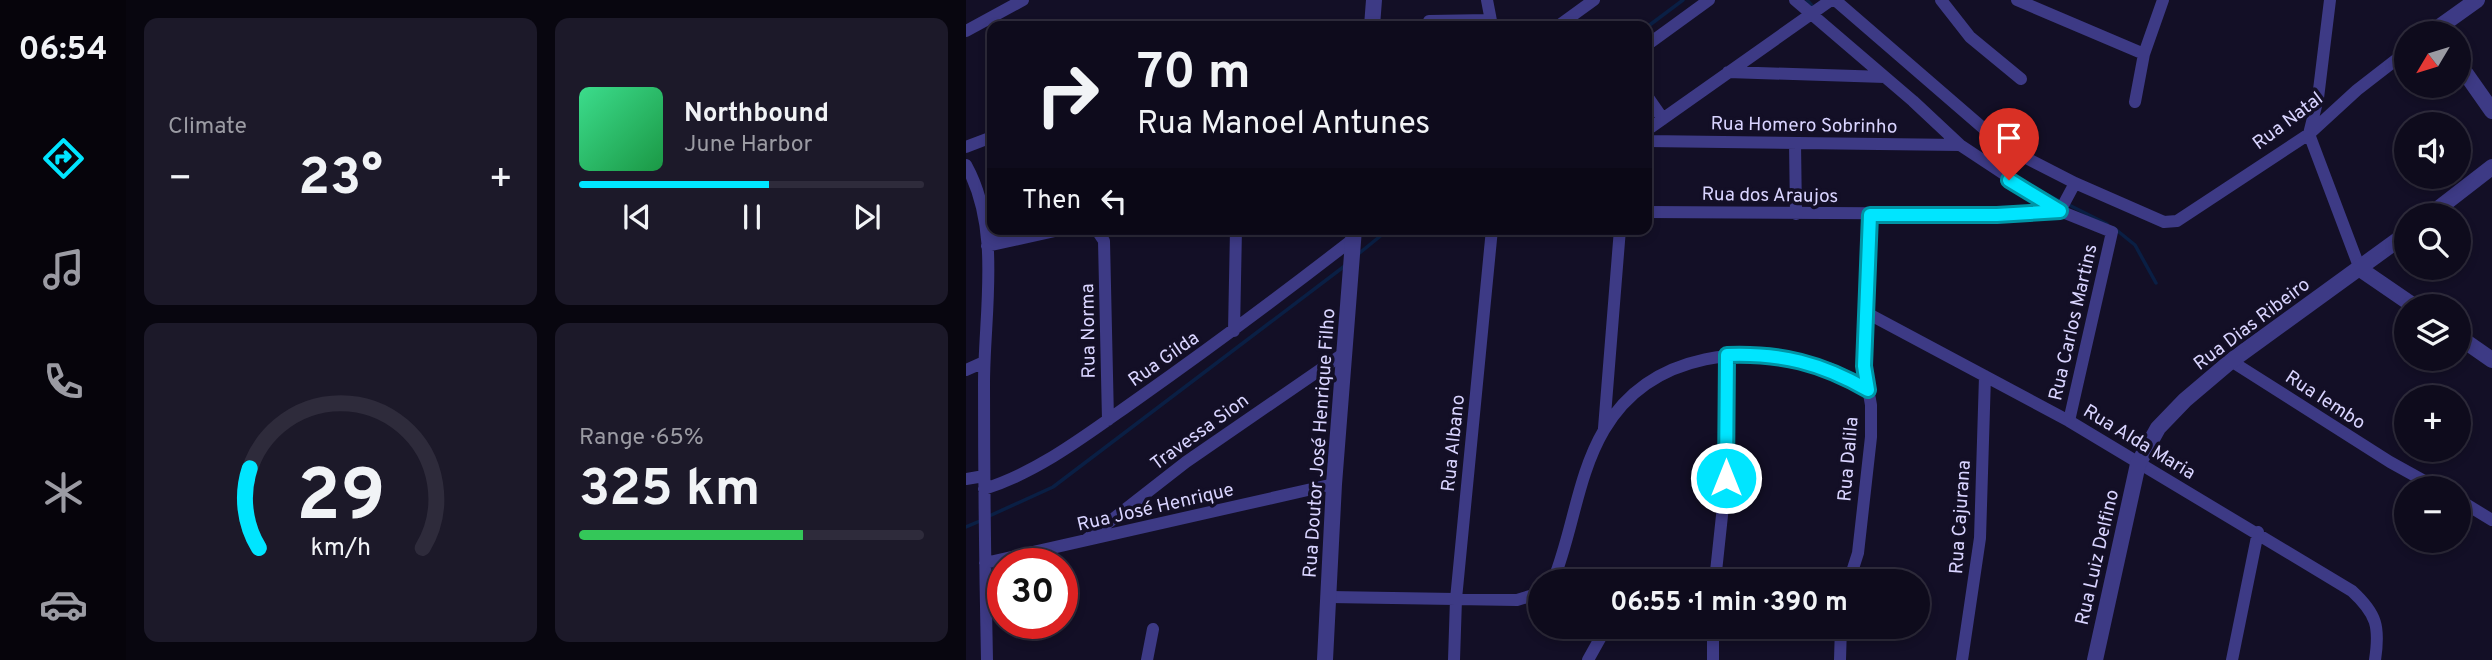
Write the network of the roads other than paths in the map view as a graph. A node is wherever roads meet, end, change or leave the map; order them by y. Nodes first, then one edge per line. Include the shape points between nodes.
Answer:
1 (1023, 0) edge
2 (1374, 0) edge
3 (1487, 0) edge
4 (1594, 0) edge
5 (1709, 0) edge
6 (1795, 0) edge
7 (1941, 0) edge
8 (2017, 0) edge
9 (2164, 0) edge
10 (2330, 0) edge
11 (2477, 0) edge
12 (1832, 1) edge
13 (1812, 15) junction
14 (1373, 21) edge
15 (1491, 21) edge
16 (1565, 21) edge
17 (2449, 21) edge
18 (966, 31) edge
19 (1652, 41) edge
20 (2144, 54) junction
21 (2394, 61) edge
22 (1728, 72) junction
23 (1885, 77) junction
24 (2021, 79) dead end
25 (2471, 81) edge
26 (2135, 102) dead end
27 (1652, 103) edge
28 (2492, 111) edge
29 (1662, 118) junction
30 (1652, 126) edge
31 (2309, 134) junction
32 (987, 139) edge
33 (1652, 141) edge
34 (1796, 143) junction
35 (1960, 145) junction
36 (966, 147) edge
37 (966, 164) edge
38 (2492, 167) edge
39 (2074, 185) junction
40 (2446, 203) edge
41 (2062, 208) junction
42 (1652, 212) edge
43 (1796, 214) junction
44 (1870, 215) junction
45 (997, 235) edge
46 (1029, 235) edge
47 (1100, 235) edge
48 (1236, 235) edge
49 (1491, 235) edge
50 (1620, 235) edge
51 (988, 242) junction
52 (2394, 242) edge
53 (1352, 248) edge
54 (2360, 269) junction
55 (2396, 294) edge
56 (1865, 312) junction
57 (1234, 331) junction
58 (2471, 345) edge
59 (1343, 354) junction
60 (1727, 355) junction
61 (2492, 360) edge
62 (984, 362) junction
63 (2231, 362) junction
64 (966, 370) edge
65 (1985, 376) junction
66 (1868, 390) junction
67 (1108, 420) junction
68 (2069, 421) junction
69 (1604, 430) junction
70 (2138, 464) junction
71 (2414, 476) edge
72 (966, 479) edge
73 (984, 482) junction
74 (1334, 484) junction
75 (2471, 507) edge
76 (2492, 520) edge
77 (2258, 532) junction
78 (1080, 544) junction
79 (985, 563) junction
80 (1557, 569) edge
81 (1716, 569) edge
82 (1853, 569) edge
83 (1330, 597) junction
84 (1528, 597) edge
85 (1456, 599) junction
86 (1153, 629) dead end
87 (1600, 639) edge
88 (1713, 639) edge
89 (1841, 639) edge
90 (987, 660) edge
91 (1147, 660) edge
92 (1325, 660) edge
93 (1454, 660) edge
94 (1588, 660) edge
95 (1713, 660) edge
96 (1840, 660) edge
97 (1962, 660) edge
98 (2095, 660) edge
99 (2232, 660) edge
100 (2375, 660) edge

1 - 18 street
2 - 14 street
3 - 15 street
4 - 16 street
5 - 19 street
6 - 13 street
7 - 24 street via 1970,37
8 - 20 street
9 - 20 street
10 - 31 street
11 - 17 street
12 - 13 street
12 - 39 street via 1986,133
13 - 22 street
13 - 23 street
20 - 26 street
21 - 31 street, Rua Natal
22 - 23 street
22 - 29 street
23 - 35 street
25 - 28 street
27 - 29 street
29 - 30 street
31 - 39 street, Rua Natal via 2177,221 2164,222
31 - 54 street
32 - 36 street
33 - 34 street, Rua Homero Sobrinho
34 - 35 street, Rua Homero Sobrinho
34 - 43 street
35 - 41 street
37 - 51 street via 977,185
38 - 40 street
39 - 41 street
41 - 44 street, Rua dos Araujos via 1997,215
41 - 68 street, Rua Carlos Martins via 2112,232
42 - 43 street, Rua dos Araujos
43 - 44 street, Rua dos Araujos
44 - 56 street, Rua Dalila
45 - 51 street
46 - 51 street
47 - 67 street, Rua Norma via 1104,241
48 - 57 street
49 - 85 street, Rua Albano
50 - 69 street
51 - 62 street
52 - 54 street, Rua Dias Ribeiro
53 - 57 street, Rua Gilda
53 - 59 street, Rua Doutor José Henrique Filho
54 - 55 street
54 - 63 street, Rua Dias Ribeiro
56 - 65 street, Rua Alda Maria
56 - 66 street, Rua Dalila
57 - 67 street, Rua Gilda
58 - 61 street
59 - 74 street, Rua Doutor José Henrique Filho
59 - 78 street, Travessa Sion via 1186,463
60 - 66 street via 1768,354 1833,370
60 - 69 street via 1693,360 1648,383 1625,401
60 - 81 street via 1726,478
62 - 64 street
62 - 73 street
63 - 70 street, Rua Dias Ribeiro via 2158,428
63 - 71 street, Rua Iembo
65 - 68 street, Rua Alda Maria
65 - 97 street, Rua Cajurana via 1979,549
66 - 82 street, Rua Dalila via 1871,437
67 - 73 street, Rua Gilda via 1014,478
68 - 70 street, Rua Alda Maria
69 - 80 street via 1583,479
70 - 77 street, Rua Alda Maria
70 - 98 street, Rua Luiz Delfino
72 - 73 street, Rua Gilda
73 - 79 street
74 - 78 street, Rua José Henrique
74 - 83 street, Rua Doutor José Henrique Filho
75 - 76 street
77 - 99 street
77 - 100 street, Rua Alda Maria via 2367,604 2378,625
78 - 79 street, Rua José Henrique
79 - 90 street
83 - 85 street
83 - 92 street, Rua Doutor José Henrique Filho
84 - 85 street
85 - 93 street, Rua Albano
86 - 91 street
87 - 94 street
88 - 95 street
89 - 96 street

